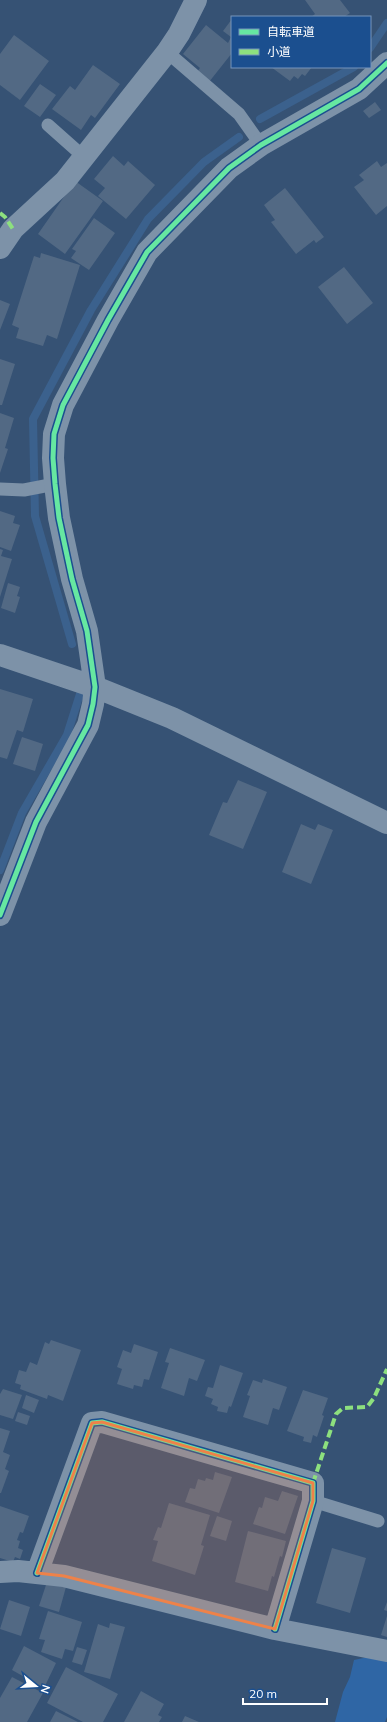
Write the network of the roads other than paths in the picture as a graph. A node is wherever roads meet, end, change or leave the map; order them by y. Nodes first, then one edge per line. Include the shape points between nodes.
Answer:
1 (196, 0) edge
2 (167, 52) junction
3 (387, 63) edge
4 (48, 125) dead end
5 (261, 145) junction
6 (84, 156) junction
7 (0, 248) edge
8 (55, 484) junction
9 (0, 489) edge
10 (0, 655) edge
11 (95, 687) junction
12 (387, 823) edge
13 (0, 915) edge
14 (313, 1501) junction
15 (378, 1521) dead end
16 (0, 1572) edge
17 (36, 1573) junction
18 (275, 1629) junction
19 (387, 1651) edge

1 - 2 street
2 - 5 lane via 239,114
2 - 6 street
3 - 5 street via 359,89
4 - 6 lane
5 - 8 street via 229,168 147,252 63,405 54,434
6 - 7 street via 65,180 13,229
8 - 9 lane via 24,490
8 - 11 street via 59,518 72,579 87,631
10 - 11 street
11 - 12 street via 172,718
11 - 13 street via 88,725 36,822
14 - 15 lane
14 - 17 street via 312,1483 102,1422 92,1423
14 - 18 street
16 - 17 street
17 - 18 street via 64,1576
18 - 19 street

